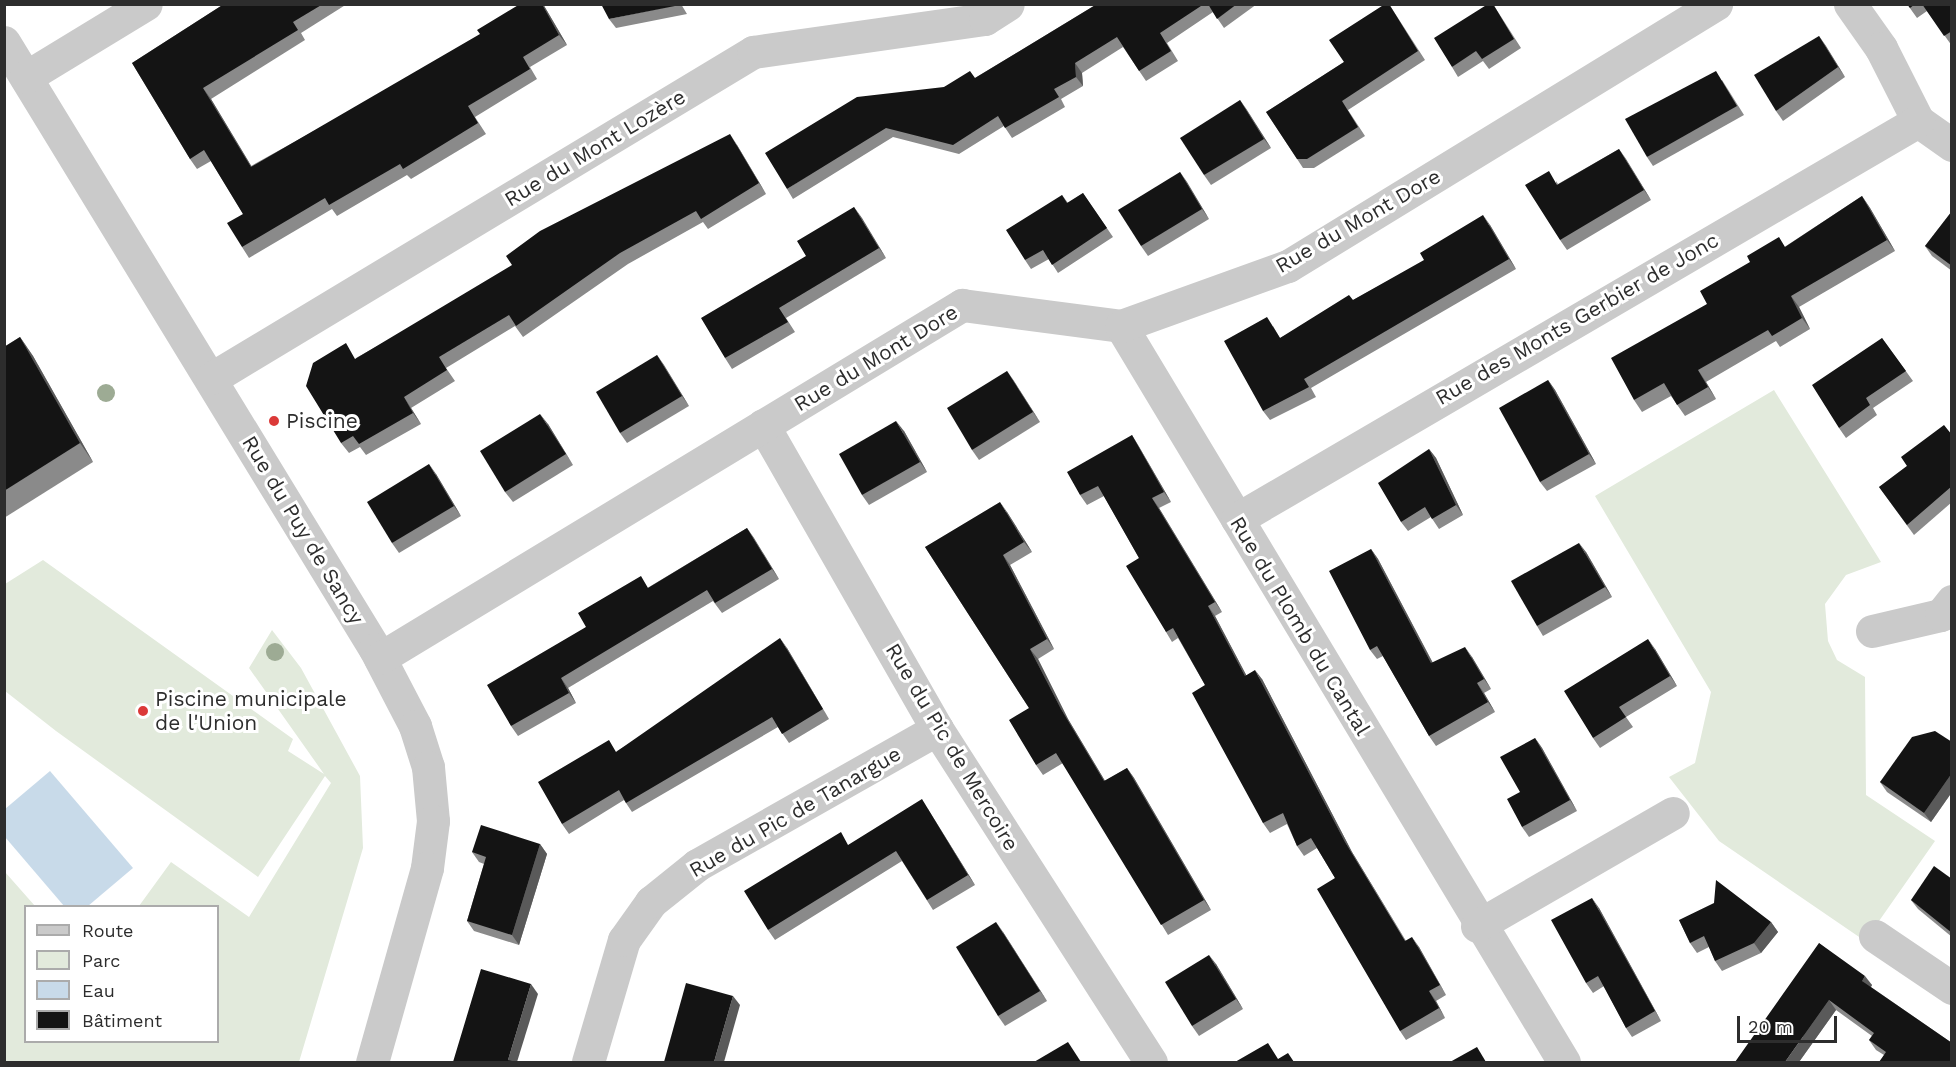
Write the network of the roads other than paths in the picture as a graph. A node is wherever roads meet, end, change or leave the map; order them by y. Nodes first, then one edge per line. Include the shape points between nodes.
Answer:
1 (146, 4) edge
2 (1008, 4) edge
3 (1716, 4) edge
4 (1850, 4) edge
5 (4, 42) edge
6 (26, 76) junction
7 (1918, 122) junction
8 (1952, 145) edge
9 (1121, 326) junction
10 (212, 378) junction
11 (763, 425) junction
12 (1237, 519) junction
13 (1952, 601) edge
14 (1872, 631) dead end
15 (380, 658) junction
16 (937, 729) junction
17 (1673, 813) dead end
18 (1477, 926) junction
19 (1875, 936) dead end
20 (1952, 988) edge
21 (372, 1062) edge
22 (588, 1062) edge
23 (1151, 1062) edge
24 (1564, 1062) edge

1 - 6 street
2 - 10 street, Rue du Mont Lozère via 985,19 753,52
3 - 9 street, Rue du Mont Dore via 1288,266
4 - 7 street via 1881,48
5 - 6 street, Rue du Puy de Sancy
6 - 10 street, Rue du Puy de Sancy
7 - 8 street
7 - 12 street, Rue des Monts Gerbier de Jonc
9 - 11 street, Rue du Mont Dore via 962,304
9 - 12 street, Rue du Plomb du Cantal
10 - 15 street, Rue du Puy de Sancy
11 - 15 street, Rue du Mont Dore
11 - 16 street, Rue du Pic de Mercoire
12 - 18 street, Rue du Plomb du Cantal
13 - 14 street via 1941,615
15 - 21 street, Rue du Puy de Sancy via 415,726 428,767 433,821 427,868
16 - 22 street, Rue du Pic de Tanargue via 697,865 651,902 624,940
16 - 23 street, Rue du Pic de Mercoire
17 - 18 street
18 - 24 street, Rue du Plomb du Cantal
19 - 20 street

